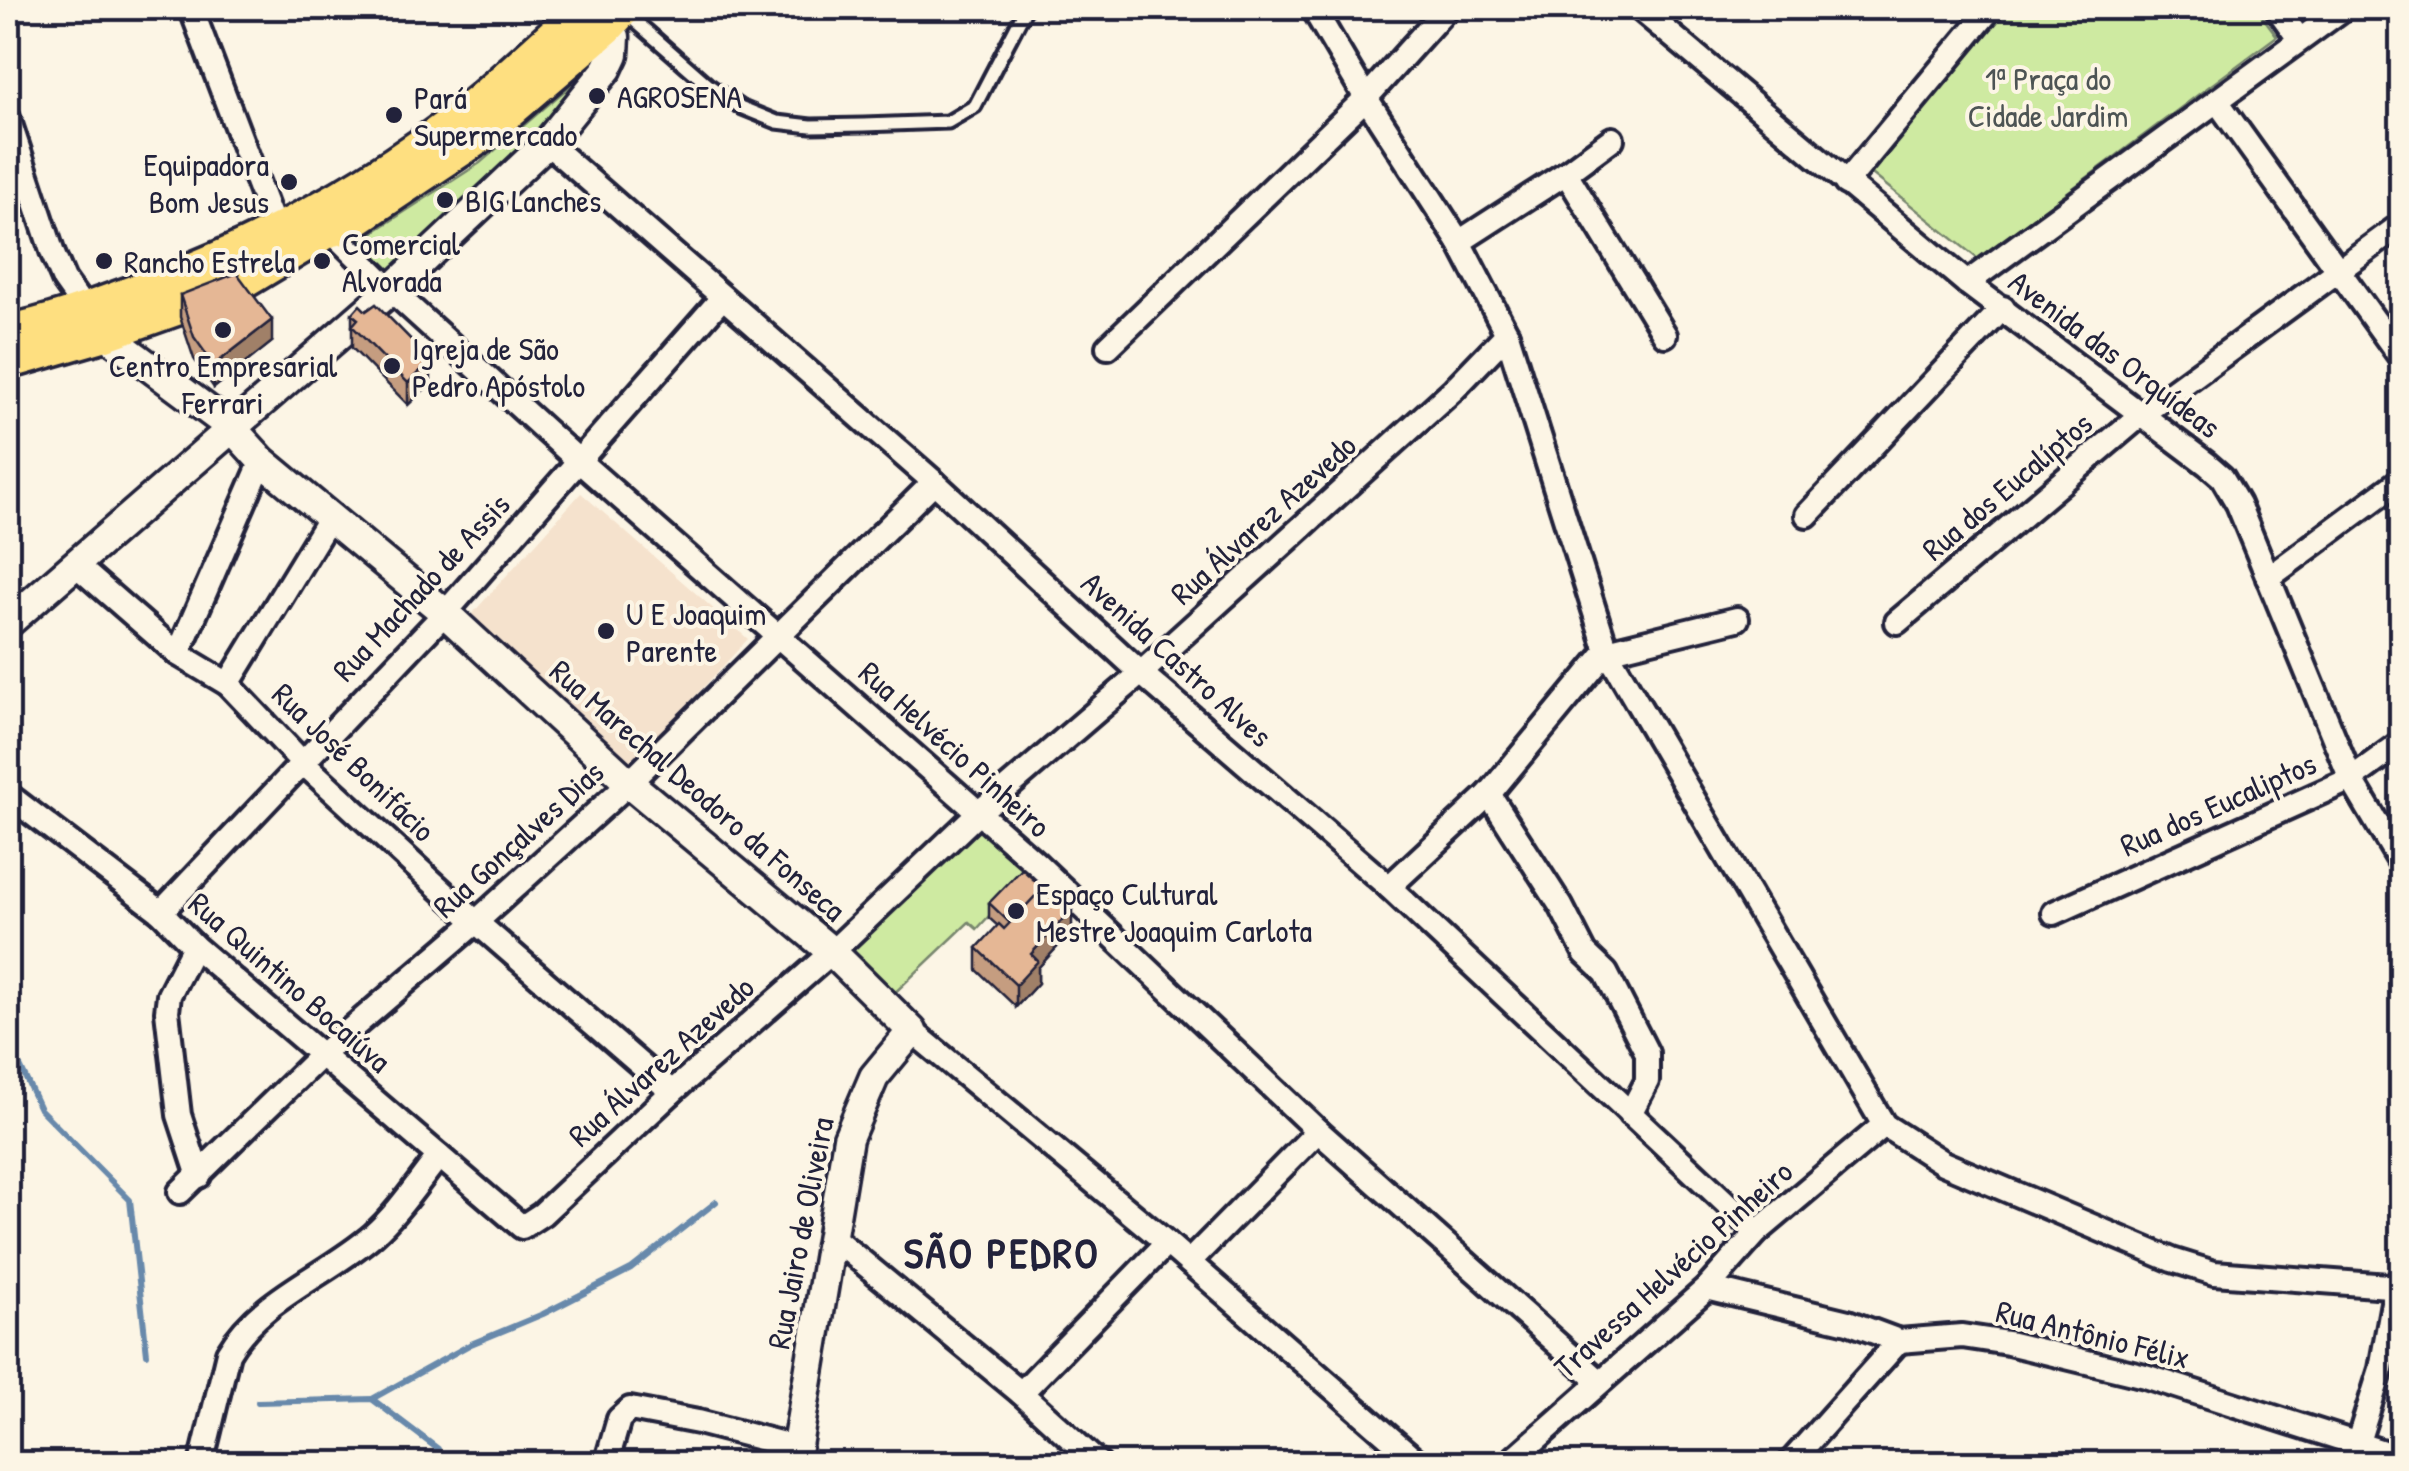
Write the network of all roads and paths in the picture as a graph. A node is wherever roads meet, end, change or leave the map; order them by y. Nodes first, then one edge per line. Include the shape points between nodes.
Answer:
1 (190, 8) edge
2 (1026, 8) edge
3 (1313, 8) edge
4 (1447, 8) edge
5 (1640, 8) edge
6 (2277, 8) edge
7 (2344, 8) edge
8 (1983, 10) edge
9 (607, 11) edge
10 (2299, 39) junction
11 (1366, 98) junction
12 (2217, 101) junction
13 (8, 118) edge
14 (1612, 139) dead end
15 (547, 143) junction
16 (1566, 173) junction
17 (1846, 183) junction
18 (2402, 224) edge
19 (303, 228) junction
20 (1459, 242) junction
21 (2338, 268) junction
22 (1967, 284) junction
23 (392, 290) junction
24 (722, 298) junction
25 (2003, 308) junction
26 (95, 322) junction
27 (8, 333) edge
28 (1507, 334) junction
29 (1664, 336) dead end
30 (1108, 347) dead end
31 (2402, 360) edge
32 (8, 361) edge
33 (2142, 414) junction
34 (232, 428) junction
35 (262, 461) junction
36 (579, 461) junction
37 (2402, 479) edge
38 (934, 482) junction
39 (1807, 515) dead end
40 (330, 517) junction
41 (76, 565) junction
42 (2268, 578) junction
43 (445, 614) junction
44 (1738, 619) dead end
45 (1897, 622) dead end
46 (8, 623) edge
47 (777, 633) junction
48 (1607, 651) junction
49 (178, 654) junction
50 (1142, 673) junction
51 (228, 684) junction
52 (2402, 742) edge
53 (302, 762) junction
54 (2351, 779) junction
55 (629, 783) junction
56 (1489, 794) junction
57 (8, 796) edge
58 (977, 814) junction
59 (2402, 866) edge
60 (1389, 888) junction
61 (161, 912) junction
62 (2054, 913) dead end
63 (476, 922) junction
64 (194, 946) junction
65 (832, 952) junction
66 (912, 1032) junction
67 (322, 1054) junction
68 (672, 1092) junction
69 (1630, 1114) junction
70 (1884, 1125) junction
71 (1318, 1131) junction
72 (439, 1156) junction
73 (199, 1176) junction
74 (180, 1192) dead end
75 (522, 1227) joint
76 (1757, 1232) junction
77 (831, 1236) junction
78 (1167, 1242) junction
79 (1189, 1262) junction
80 (2399, 1286) edge
81 (1707, 1288) junction
82 (1899, 1342) junction
83 (1598, 1382) junction
84 (1021, 1393) junction
85 (2358, 1442) junction
86 (795, 1455) edge
87 (2402, 1458) edge
88 (201, 1464) edge
89 (606, 1464) edge
90 (1099, 1464) edge
91 (1420, 1464) edge
92 (1508, 1464) edge
93 (1789, 1464) edge

1 - 19 street, Rua Helvécio Pinheiro
2 - 9 lane via 974,106 948,122 811,126 740,107
3 - 11 street
4 - 11 street
5 - 17 street, Avenida das Orquídeas
6 - 10 street
7 - 10 street
8 - 17 street
9 - 15 street via 615,36 607,69
9 - 19 highway
10 - 12 street
11 - 20 street
11 - 30 street
12 - 21 street
12 - 22 street
13 - 26 street, Rua Marechal Deodoro da Fonseca via 64,280
14 - 16 street
15 - 23 street
15 - 24 street, Avenida Castro Alves
16 - 20 street
16 - 29 street
17 - 22 street, Avenida das Orquídeas
18 - 21 street, Rua dos Eucalíptos
19 - 23 street, Rua Helvécio Pinheiro
19 - 26 highway via 180,277
19 - 26 highway via 231,288
20 - 28 street
21 - 31 street
21 - 33 street, Rua dos Eucalíptos
22 - 25 street, Avenida das Orquídeas
23 - 34 street
23 - 36 street, Rua Helvécio Pinheiro
24 - 36 street, Rua Machado de Assis
24 - 38 street, Avenida Castro Alves
25 - 33 street, Avenida das Orquídeas
25 - 39 street
26 - 27 highway
26 - 32 highway
26 - 34 street, Rua Marechal Deodoro da Fonseca
28 - 48 street
28 - 50 street, Rua Álvarez Azevedo
33 - 42 street, Avenida das Orquídeas via 2222,477
33 - 45 street, Rua dos Eucalíptos
34 - 35 street, Rua Marechal Deodoro da Fonseca
34 - 41 street
35 - 40 street, Rua Marechal Deodoro da Fonseca
35 - 49 street
36 - 43 street, Rua Machado de Assis
36 - 47 street, Rua Helvécio Pinheiro
37 - 42 street
38 - 47 street, Rua Gonçalves Dias
38 - 50 street, Avenida Castro Alves
40 - 43 street, Rua Marechal Deodoro da Fonseca
40 - 51 street
41 - 46 street
41 - 49 street, Rua José Bonifácio
42 - 54 street, Avenida das Orquídeas
43 - 53 street, Rua Machado de Assis
43 - 55 street, Rua Marechal Deodoro da Fonseca
44 - 48 street
47 - 55 street, Rua Gonçalves Dias
47 - 58 street, Rua Helvécio Pinheiro
48 - 56 street
48 - 70 street
49 - 51 street, Rua José Bonifácio
50 - 58 street, Rua Álvarez Azevedo
50 - 60 street, Avenida Castro Alves
51 - 53 street, Rua José Bonifácio
52 - 54 street, Rua dos Eucaliptos
53 - 61 street, Rua Machado de Assis
53 - 63 street, Rua José Bonifácio
54 - 59 street, Avenida das Orquídeas
54 - 62 street, Rua dos Eucaliptos
55 - 63 street, Rua Gonçalves Dias
55 - 65 street, Rua Marechal Deodoro da Fonseca
56 - 60 street
56 - 69 street via 1586,953 1606,973 1647,1053 1647,1081
57 - 61 street, Rua Quintino Bocaiúva
58 - 65 street, Rua Álvarez Azevedo
58 - 71 street, Rua Helvécio Pinheiro
60 - 69 street, Avenida Castro Alves
61 - 64 street, Rua Quintino Bocaiúva
63 - 67 street, Rua Gonçalves Dias
63 - 68 street, Rua José Bonifácio
64 - 67 street, Rua Quintino Bocaiúva
64 - 73 street via 169,995 168,1024 179,1115
65 - 66 street, Rua Marechal Deodoro da Fonseca
65 - 68 street, Rua Álvarez Azevedo
66 - 77 street, Rua Jairo de Oliveira via 874,1077 860,1106
66 - 78 street, Rua Marechal Deodoro da Fonseca
67 - 72 street, Rua Quintino Bocaiúva
67 - 73 street, Rua Gonçalves Dias
68 - 75 street, Rua Álvarez Azevedo
69 - 76 street, Avenida Castro Alves
70 - 76 street, Travessa Helvécio Pinheiro
70 - 80 street via 1956,1170 2172,1260 2214,1273
71 - 79 street
71 - 83 street, Rua Helvécio Pinheiro
72 - 75 street, Rua Quintino Bocaiúva
72 - 88 street via 376,1233 258,1315 228,1353
73 - 74 street, Rua Gonçalves Dias
76 - 81 street, Travessa Helvécio Pinheiro
77 - 84 street
77 - 86 street, Rua Jairo de Oliveira
78 - 79 street, Rua Marechal Deodoro da Fonseca
78 - 84 street
79 - 91 street, Rua Marechal Deodoro da Fonseca
80 - 85 street
81 - 82 street, Rua Antônio Félix via 1848,1322
81 - 83 street, Travessa Helvécio Pinheiro
82 - 85 street, Rua Antônio Félix via 1962,1336 2008,1343 2144,1376
82 - 93 street
83 - 92 street, Travessa Helvécio Pinheiro
84 - 90 street
85 - 87 street, Rua Antônio Félix
86 - 89 street via 698,1422 630,1410 619,1418

